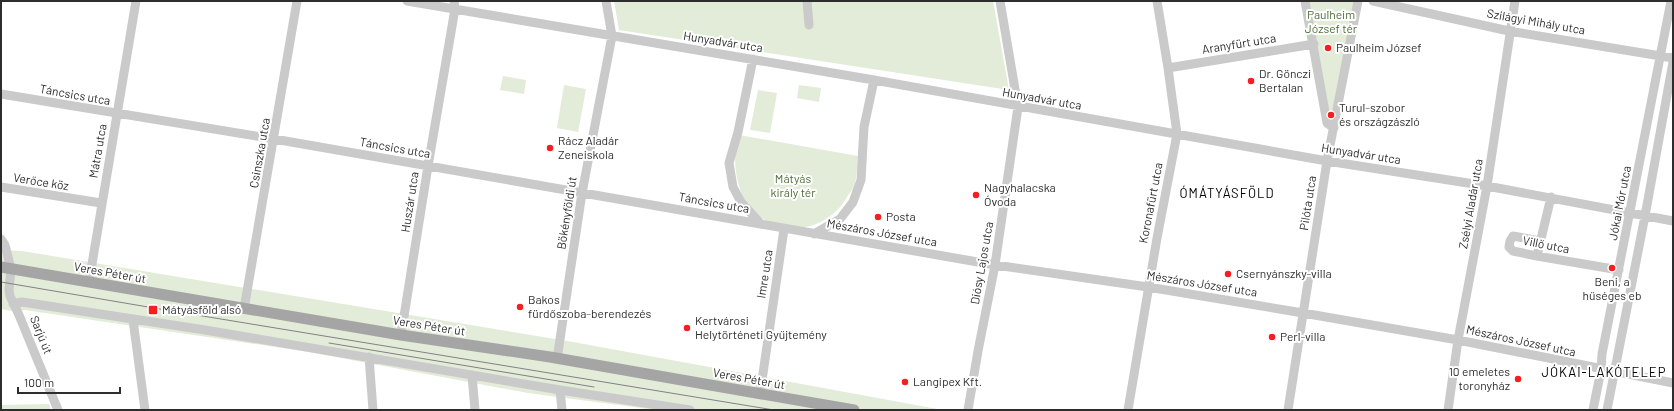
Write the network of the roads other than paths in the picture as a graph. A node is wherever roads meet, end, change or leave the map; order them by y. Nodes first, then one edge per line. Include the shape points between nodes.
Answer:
1 (136, 1) edge
2 (297, 1) edge
3 (407, 1) edge
4 (606, 1) edge
5 (807, 1) edge
6 (1000, 1) edge
7 (1157, 1) edge
8 (1306, 1) edge
9 (1358, 1) edge
10 (1373, 1) edge
11 (1515, 1) edge
12 (1671, 1) edge
13 (454, 5) edge
14 (809, 25) dead end
15 (1509, 30) junction
16 (612, 36) junction
17 (1314, 44) junction
18 (1660, 55) junction
19 (1673, 58) edge
20 (753, 59) junction
21 (1673, 62) edge
22 (1168, 68) junction
23 (874, 80) junction
24 (1, 94) edge
25 (1018, 107) junction
26 (117, 114) junction
27 (1334, 128) junction
28 (1177, 134) junction
29 (274, 139) junction
30 (1327, 161) junction
31 (428, 166) junction
32 (1487, 186) junction
33 (1, 188) edge
34 (582, 193) junction
35 (1550, 198) junction
36 (101, 203) junction
37 (1631, 212) junction
38 (1645, 216) junction
39 (1673, 221) edge
40 (760, 223) junction
41 (784, 229) junction
42 (814, 234) junction
43 (1, 239) edge
44 (1540, 241) junction
45 (1537, 256) junction
46 (995, 265) junction
47 (6, 268) edge
48 (1619, 270) junction
49 (89, 282) junction
50 (1148, 287) junction
51 (13, 304) junction
52 (244, 309) junction
53 (1303, 312) junction
54 (133, 320) junction
55 (401, 335) junction
56 (1458, 340) junction
57 (369, 357) junction
58 (557, 358) junction
59 (1601, 370) junction
60 (1614, 372) junction
61 (472, 375) junction
62 (1673, 383) edge
63 (560, 390) junction
64 (760, 394) junction
65 (651, 406) edge
66 (58, 410) edge
67 (145, 410) edge
68 (373, 410) edge
69 (475, 410) edge
70 (562, 410) edge
71 (690, 410) edge
72 (854, 410) edge
73 (968, 410) edge
74 (1128, 410) edge
75 (1288, 410) edge
76 (1448, 410) edge
77 (1593, 410) edge
78 (1606, 410) edge

1 - 26 street, Mátra utca
2 - 29 street, Csinszka utca
3 - 13 street, Hunyadvár utca
4 - 16 street, Bökényföldi út
5 - 14 street
6 - 25 street, Diósy Lajos utca
7 - 22 street, Koronafürt utca
8 - 17 street
9 - 27 street, Pilóta utca
10 - 15 street, Szilágyi Mihály utca
11 - 15 street, Zsélyi Aladár utca
12 - 18 street, Jókai Mór utca
13 - 16 street, Hunyadvár utca
13 - 31 street, Huszár utca
15 - 18 street, Szilágyi Mihály utca
15 - 32 street, Zsélyi Aladár utca
16 - 20 street, Hunyadvár utca
16 - 34 street, Bökényföldi út
17 - 22 street, Aranyfürt utca
17 - 27 street via 1327,123
18 - 19 street, Szilágyi Mihály utca
18 - 37 street, Jókai Mór utca
20 - 23 street, Hunyadvár utca
20 - 40 street via 729,163 733,186 741,202
21 - 38 street
22 - 28 street, Koronafürt utca
23 - 25 street, Hunyadvár utca
23 - 42 street via 864,127 861,180 853,202 840,219
24 - 26 street, Táncsics utca
25 - 28 street, Hunyadvár utca
25 - 46 street, Diósy Lajos utca
26 - 29 street, Táncsics utca
26 - 36 street, Mátra utca
27 - 30 street, Pilóta utca
28 - 30 street, Hunyadvár utca
28 - 50 street, Koronafürt utca
29 - 31 street, Táncsics utca
29 - 52 street, Csinszka utca
30 - 32 street, Hunyadvár utca
30 - 53 street, Pilóta utca
31 - 34 street, Táncsics utca
31 - 55 street, Huszár utca
32 - 35 street, Hunyadvár utca
32 - 56 street, Zsélyi Aladár utca
33 - 36 street, Verőce köz
34 - 40 street, Táncsics utca
34 - 58 street, Bökényföldi út
35 - 37 street, Hunyadvár utca
35 - 44 street
36 - 49 street, Mátra utca
37 - 38 street, Hunyadvár utca
37 - 48 street, Jókai Mór utca
38 - 39 street, Hunyadvár utca
38 - 60 street
40 - 41 street, Táncsics utca
41 - 42 street, Mészáros József utca
41 - 64 street, Imre utca
42 - 46 street, Mészáros József utca
43 - 47 street, Sarjú út via 5,244
44 - 45 street
44 - 45 street, Villő utca via 1513,236 1510,241 1509,247 1513,251
45 - 48 street, Villő utca
46 - 50 street, Mészáros József utca
46 - 73 street, Diósy Lajos utca
47 - 49 main road, Veres Péter út
47 - 51 street, Sarjú út
48 - 59 street, Jókai Mór utca
49 - 52 main road, Veres Péter út
50 - 53 street, Mészáros József utca
50 - 74 street, Koronafürt utca
51 - 54 street via 22,302
51 - 66 street, Sarjú út
52 - 55 main road, Veres Péter út
53 - 56 street, Mészáros József utca
53 - 75 street, Pilóta utca
54 - 57 street
54 - 67 street
55 - 58 main road, Veres Péter út
56 - 59 street, Mészáros József utca
56 - 76 street, Zsélyi Aladár utca
57 - 61 street
57 - 68 street
58 - 64 main road, Veres Péter út
59 - 60 street, Mészáros József utca
59 - 77 street, Jókai Mór utca
60 - 62 street, Mészáros József utca
60 - 78 street
61 - 63 street
61 - 69 street
63 - 65 street
63 - 70 street
64 - 72 main road, Veres Péter út
65 - 71 street

